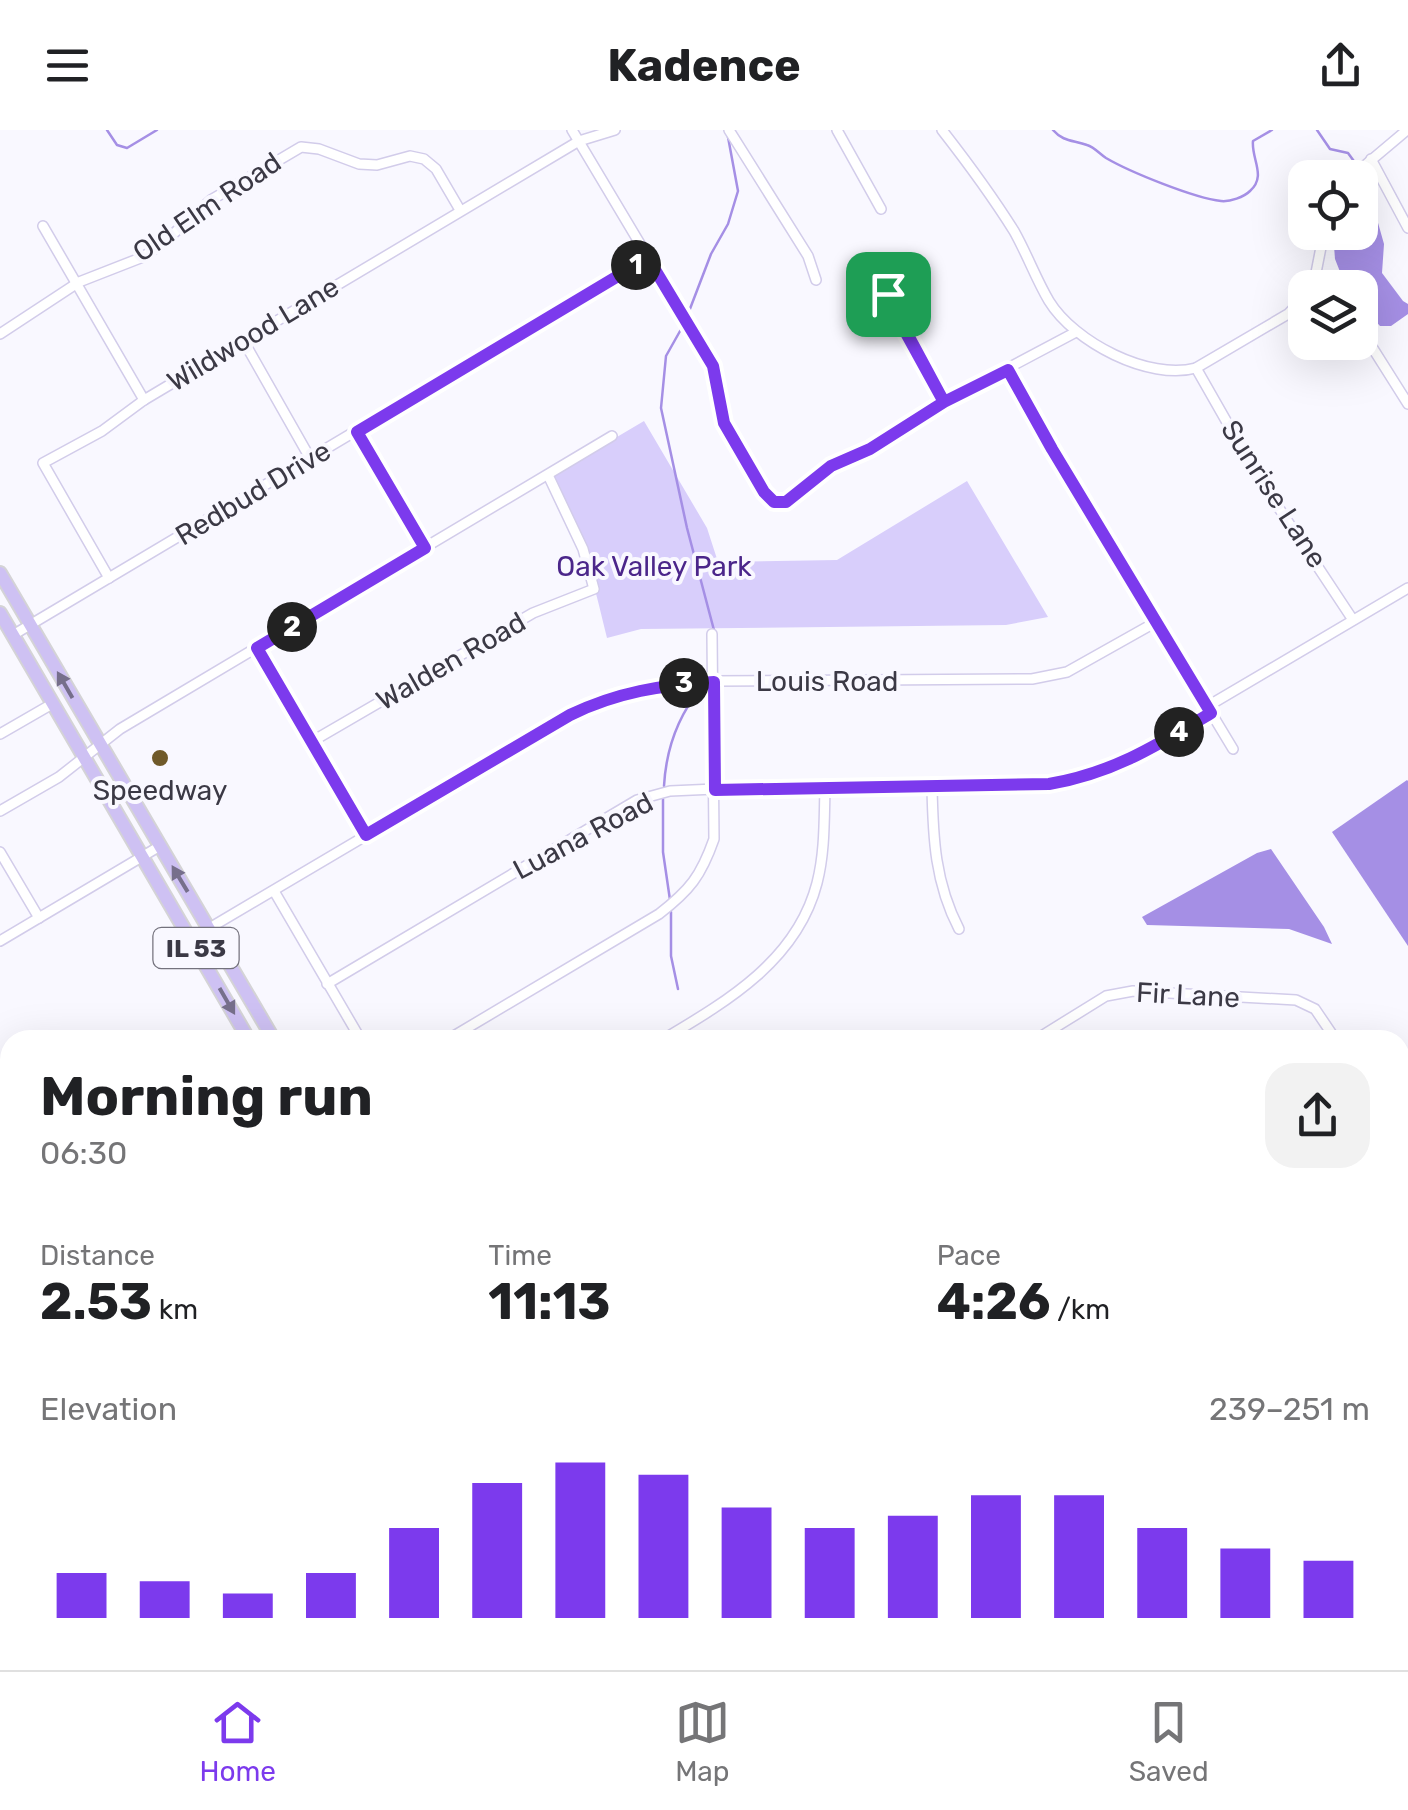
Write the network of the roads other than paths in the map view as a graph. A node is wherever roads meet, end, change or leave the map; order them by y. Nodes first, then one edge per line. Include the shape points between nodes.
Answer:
1 (572, 130) edge
2 (615, 130) edge
3 (729, 130) edge
4 (836, 130) edge
5 (942, 130) edge
6 (1408, 130) edge
7 (579, 141) junction
8 (1371, 159) joint
9 (881, 208) dead end
10 (460, 210) junction
11 (43, 226) dead end
12 (1408, 228) edge
13 (648, 258) junction
14 (816, 280) dead end
15 (78, 282) junction
16 (1288, 314) edge
17 (900, 322) dead end
18 (1076, 332) junction
19 (0, 334) edge
20 (242, 340) junction
21 (1378, 356) edge
22 (1196, 368) junction
23 (1008, 370) junction
24 (144, 400) junction
25 (944, 402) junction
26 (1408, 404) edge
27 (357, 432) junction
28 (612, 436) dead end
29 (310, 458) junction
30 (548, 475) junction
31 (425, 548) junction
32 (0, 574) edge
33 (110, 578) junction
34 (1408, 588) edge
35 (0, 613) edge
36 (1353, 620) junction
37 (1156, 622) junction
38 (30, 625) junction
39 (712, 634) dead end
40 (13, 635) junction
41 (257, 648) junction
42 (714, 682) junction
43 (52, 704) junction
44 (1209, 710) junction
45 (0, 734) edge
46 (311, 742) junction
47 (100, 745) junction
48 (1233, 749) dead end
49 (84, 757) junction
50 (932, 787) junction
51 (825, 789) junction
52 (715, 790) junction
53 (0, 811) edge
54 (366, 835) junction
55 (160, 846) junction
56 (0, 852) edge
57 (143, 857) junction
58 (274, 891) junction
59 (39, 918) junction
60 (959, 929) dead end
61 (209, 930) junction
62 (190, 939) junction
63 (0, 941) edge
64 (327, 984) junction
65 (244, 1030) edge
66 (268, 1030) edge
67 (354, 1030) edge
68 (464, 1030) edge
69 (678, 1030) edge
70 (1049, 1030) edge
71 (1329, 1030) edge

1 - 7 street
2 - 7 street, Wildwood Lane
3 - 14 street via 808,256
4 - 9 street
5 - 18 street via 1014,232 1050,302
6 - 8 street
7 - 10 street, Wildwood Lane
7 - 13 street
8 - 12 street
10 - 15 street, Old Elm Road via 424,159 360,164 301,146 211,200 163,244
10 - 20 street, Wildwood Lane
11 - 15 street
13 - 25 street via 713,366 724,423 774,502 786,502 831,466
13 - 27 street, Redbud Drive
15 - 19 street, Old Elm Road
15 - 24 street
16 - 22 street
17 - 25 street
18 - 22 street via 1131,363 1182,372
18 - 23 street
20 - 24 street, Wildwood Lane
20 - 29 street
21 - 26 street
22 - 36 street, Sunrise Lane
23 - 25 street
23 - 37 street
24 - 33 street, Wildwood Lane via 43,464
27 - 29 street, Redbud Drive
27 - 31 street
28 - 30 street
29 - 33 street, Redbud Drive
30 - 31 street
30 - 46 street, Walden Road via 594,589 533,614
31 - 41 street
32 - 38 main road, IL 53
33 - 38 street, Redbud Drive
34 - 36 street, Luana Road
35 - 40 main road, IL 53
36 - 44 street, Luana Road
37 - 42 street, Louis Road via 1068,672 1032,679
37 - 44 street
38 - 40 street, Redbud Drive
47 -> 38 main road, IL 53
39 - 42 street
40 - 43 main road, IL 53
41 - 46 street
41 - 47 street
42 - 52 street
42 - 54 street, Louis Road via 668,684 600,700
43 - 45 street
43 - 49 main road, IL 53
44 - 48 street
44 - 50 street, Luana Road via 1142,754 1085,778
46 - 54 street
47 - 49 street
47 - 55 main road, IL 53
49 - 53 street
49 - 57 main road, IL 53
50 - 51 street, Luana Road
50 - 60 street via 934,858
51 - 52 street, Luana Road
51 - 69 street via 824,850 804,916 754,982
52 - 64 street, Luana Road via 638,800
52 - 68 street via 714,839 688,891
54 - 58 street, Louis Road
55 - 57 street
61 -> 55 main road, IL 53
56 - 59 street
57 - 59 street
57 - 62 main road, IL 53
58 - 61 street, Louis Road
58 - 64 street
59 - 63 street
61 - 62 street, Louis Road
61 - 66 main road, IL 53
62 -> 65 main road, IL 53
64 - 67 street
70 - 71 street, Fir Lane via 1106,996 1133,991 1296,1000 1315,1009

